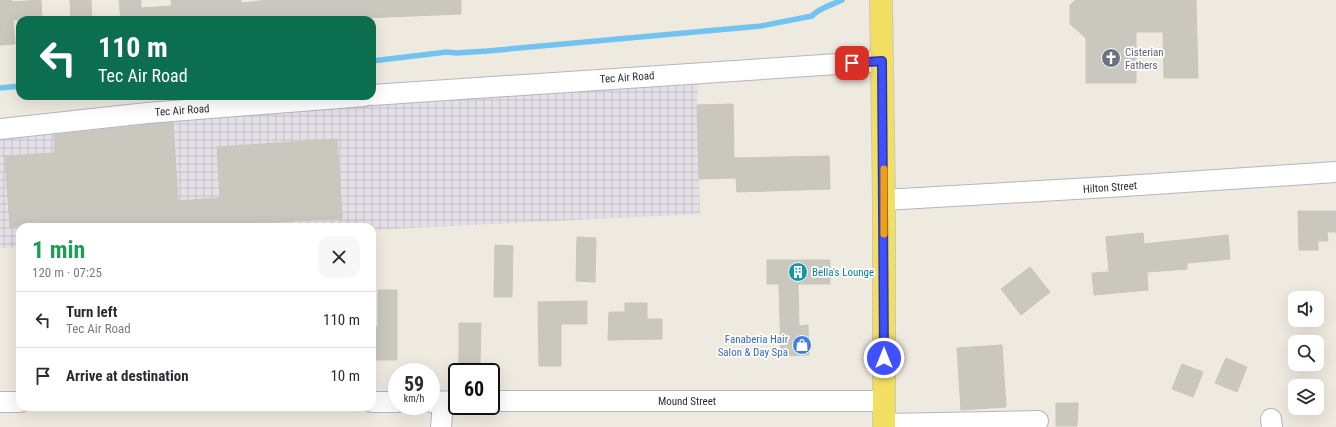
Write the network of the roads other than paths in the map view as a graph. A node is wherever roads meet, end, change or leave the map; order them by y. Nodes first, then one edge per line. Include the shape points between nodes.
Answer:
1 (881, 0) edge
2 (882, 61) junction
3 (376, 95) edge
4 (313, 100) edge
5 (0, 129) edge
6 (1336, 172) edge
7 (884, 200) junction
8 (500, 401) edge
9 (884, 401) junction
10 (0, 402) edge
11 (16, 402) edge
12 (376, 402) edge
13 (388, 402) edge
14 (444, 402) edge
15 (1038, 421) dead end
16 (884, 425) edge
17 (441, 427) edge

1 - 2 main road
2 - 3 street, Tec Air Road
2 - 7 main road
4 - 5 street, Tec Air Road via 147,113
6 - 7 street, Hilton Street
7 - 9 main road
8 - 9 street, Mound Street
9 - 16 main road
10 - 11 street
12 - 13 street
14 - 17 street
15 - 16 street

